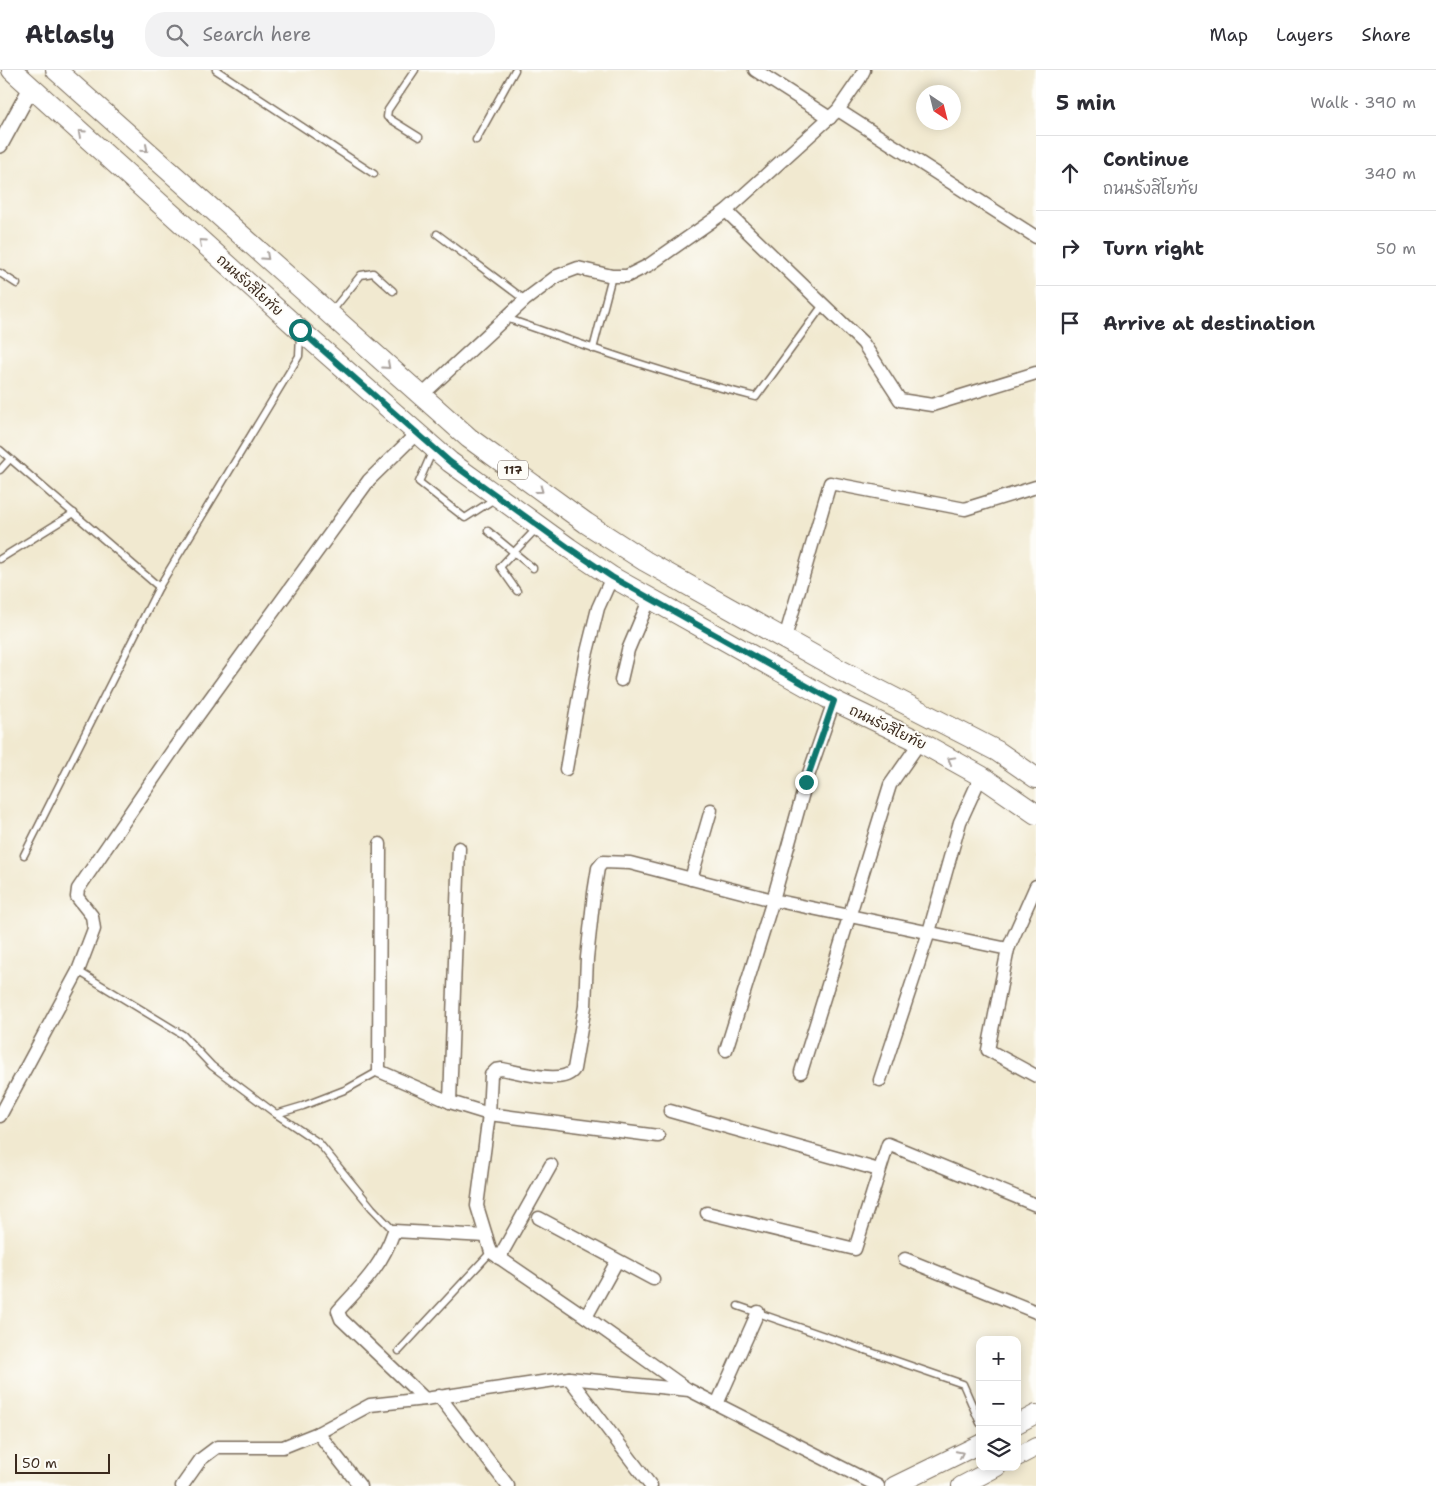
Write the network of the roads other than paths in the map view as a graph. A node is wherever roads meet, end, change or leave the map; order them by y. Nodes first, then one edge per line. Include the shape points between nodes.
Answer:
1 (12, 70) edge
2 (56, 70) edge
3 (216, 70) edge
4 (415, 70) edge
5 (515, 70) edge
6 (755, 70) edge
7 (864, 70) edge
8 (31, 88) junction
9 (834, 114) junction
10 (419, 137) dead end
11 (476, 140) dead end
12 (0, 145) edge
13 (374, 174) dead end
14 (726, 211) junction
15 (437, 234) dead end
16 (1036, 237) edge
17 (0, 273) edge
18 (612, 276) junction
19 (17, 284) dead end
20 (393, 291) dead end
21 (524, 300) junction
22 (823, 305) junction
23 (329, 314) junction
24 (506, 318) junction
25 (300, 330) junction
26 (593, 349) junction
27 (1036, 374) edge
28 (421, 396) junction
29 (418, 432) junction
30 (434, 447) junction
31 (0, 450) edge
32 (10, 459) junction
33 (0, 470) edge
34 (1036, 487) edge
35 (498, 496) junction
36 (74, 513) junction
37 (539, 526) junction
38 (488, 531) dead end
39 (514, 552) junction
40 (0, 559) edge
41 (533, 568) dead end
42 (612, 577) junction
43 (159, 587) junction
44 (517, 591) dead end
45 (650, 598) junction
46 (785, 638) junction
47 (840, 670) junction
48 (620, 680) dead end
49 (830, 699) junction
50 (920, 742) junction
51 (566, 769) dead end
52 (981, 776) junction
53 (1036, 778) edge
54 (711, 810) dead end
55 (1036, 814) edge
56 (380, 844) dead end
57 (460, 848) dead end
58 (24, 855) dead end
59 (691, 878) junction
60 (1036, 886) edge
61 (773, 900) junction
62 (850, 916) junction
63 (929, 932) junction
64 (1008, 949) junction
65 (78, 971) junction
66 (726, 1050) dead end
67 (379, 1071) junction
68 (801, 1072) dead end
69 (1036, 1076) edge
70 (880, 1080) dead end
71 (450, 1102) junction
72 (670, 1111) dead end
73 (276, 1114) junction
74 (489, 1114) junction
75 (0, 1116) edge
76 (658, 1136) dead end
77 (550, 1165) dead end
78 (879, 1170) junction
79 (1036, 1205) edge
80 (707, 1213) dead end
81 (539, 1218) dead end
82 (394, 1231) junction
83 (486, 1236) junction
84 (495, 1255) junction
85 (905, 1259) dead end
86 (617, 1261) junction
87 (653, 1279) dead end
88 (738, 1306) dead end
89 (758, 1312) junction
90 (1036, 1312) edge
91 (586, 1317) junction
92 (398, 1352) dead end
93 (569, 1378) junction
94 (689, 1390) junction
95 (439, 1396) junction
96 (425, 1399) junction
97 (717, 1404) junction
98 (976, 1414) edge
99 (1036, 1414) edge
100 (1021, 1422) edge
101 (318, 1433) junction
102 (976, 1446) edge
103 (1036, 1447) edge
104 (1021, 1455) edge
105 (989, 1471) edge
106 (182, 1486) edge
107 (360, 1486) edge
108 (508, 1486) edge
109 (651, 1486) edge
110 (878, 1486) edge
111 (894, 1486) edge
112 (960, 1486) edge

1 - 8 main road, ถนนรังสิโยทัย / 117
2 -> 23 main road, ถนนรังสิโยทัย / 117
3 - 13 lane
4 - 10 lane via 388,110 387,117
5 - 11 lane
6 - 9 street
7 - 9 street
8 - 12 street
25 -> 8 main road, ถนนรังสิโยทัย / 117
9 - 14 street
9 - 16 street
14 - 18 street via 649,265 627,276
14 - 22 street
15 - 21 lane
17 - 19 lane
18 - 21 street via 578,268 557,276
18 - 26 lane
20 - 23 lane via 373,273 361,275
21 - 24 street
22 - 26 lane via 756,397
22 - 27 street via 863,343 900,400 932,405
23 -> 28 main road, ถนนรังสิโยทัย / 117
24 - 26 lane
24 - 28 street
25 - 29 main road, ถนนรังสิโยทัย / 117
25 - 43 lane via 300,356
28 -> 46 main road, ถนนรังสิโยทัย / 117 via 469,438 586,523 644,561
29 - 30 main road, ถนนรังสิโยทัย / 117
29 - 65 street via 369,480 175,748 78,889 77,899 92,916 94,926
30 - 35 main road, ถนนรังสิโยทัย / 117
30 - 35 lane via 419,482 465,518
31 - 32 lane
32 - 33 lane
32 - 36 lane
34 - 46 street via 965,509 830,483
35 - 37 main road, ถนนรังสิโยทัย / 117
36 - 40 lane
36 - 43 lane
37 - 39 lane
37 - 42 main road, ถนนรังสิโยทัย / 117
38 - 39 lane
39 - 41 lane
39 - 44 lane via 500,568
42 - 45 main road, ถนนรังสิโยทัย / 117
42 - 51 street via 598,608 586,656
43 - 58 lane
45 - 48 street via 628,650
45 - 49 main road, ถนนรังสิโยทัย / 117
46 - 47 main road, ถนนรังสิโยทัย / 117
47 - 49 main road
47 - 53 main road, ถนนรังสิโยทัย / 117 via 997,751
49 - 50 main road, ถนนรังสิโยทัย / 117
49 - 61 street
52 -> 50 main road, ถนนรังสิโยทัย / 117
50 - 62 street via 890,785
52 - 55 main road, ถนนรังสิโยทัย / 117
52 - 63 street via 960,822
54 - 59 street
56 - 67 street
57 - 71 street
59 - 61 street
59 - 74 street via 630,863 600,864 587,958 585,1006 574,1069 564,1077 496,1070 492,1075
60 - 64 street
61 - 62 street
61 - 66 street
62 - 63 street
62 - 68 street
63 - 64 street
63 - 70 street
64 - 69 street via 988,1050
65 - 73 lane via 184,1035 212,1066
65 - 75 street
67 - 71 street
67 - 73 lane via 347,1089
71 - 74 street
72 - 78 street
73 - 82 lane via 319,1143
74 - 76 street
74 - 83 street via 477,1206
77 - 84 street
78 - 79 street via 888,1144
78 - 80 street via 854,1248
81 - 86 street
82 - 83 street
82 - 96 street via 371,1276 338,1310 341,1319
83 - 84 street
84 - 91 street
84 - 92 lane
85 - 90 street
86 - 87 street
86 - 91 street
88 - 89 lane
89 - 97 street
89 - 98 lane via 963,1384
91 - 94 street
93 - 94 street
93 - 95 street
93 - 109 street
94 - 97 street
95 - 96 street
95 - 108 street
96 - 101 street via 370,1404
97 - 110 street
99 - 100 main road
101 - 106 street via 283,1447 217,1447 201,1459
101 - 107 street
111 -> 102 main road
103 - 104 main road
105 - 112 main road

